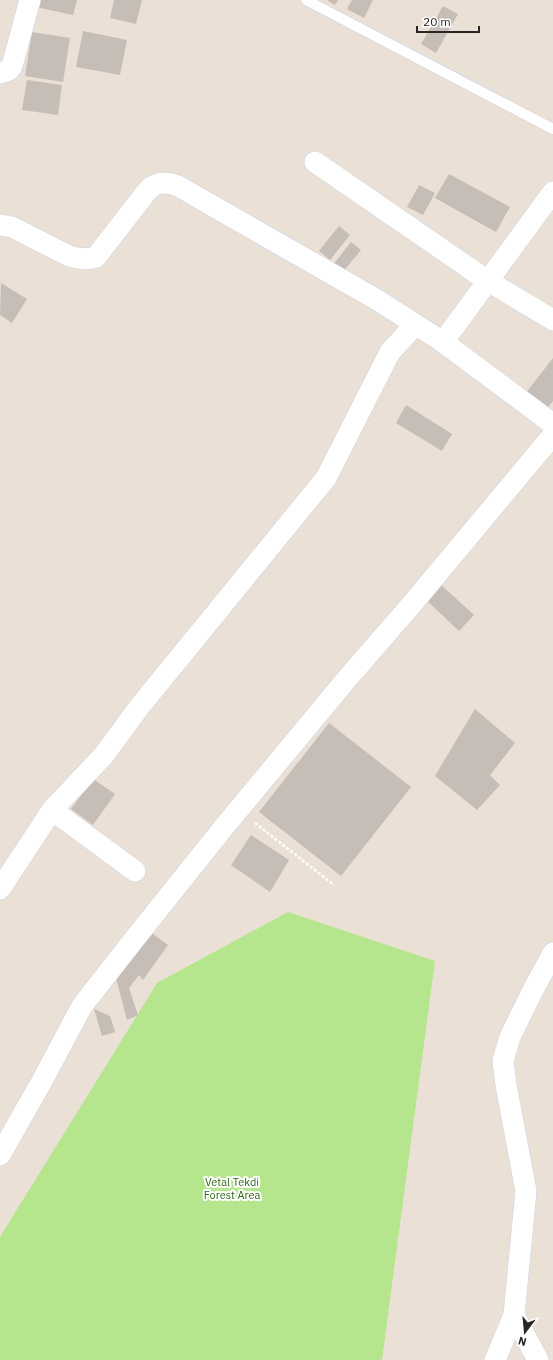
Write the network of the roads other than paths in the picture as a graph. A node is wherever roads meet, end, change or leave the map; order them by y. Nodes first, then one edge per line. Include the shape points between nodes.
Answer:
1 (30, 0) edge
2 (306, 0) edge
3 (0, 73) edge
4 (553, 129) edge
5 (315, 162) dead end
6 (553, 192) edge
7 (0, 226) edge
8 (488, 281) junction
9 (553, 320) edge
10 (415, 325) junction
11 (443, 342) junction
12 (553, 424) edge
13 (553, 435) edge
14 (52, 810) junction
15 (135, 871) dead end
16 (0, 888) edge
17 (553, 953) edge
18 (0, 1155) edge
19 (514, 1315) junction
20 (495, 1360) edge
21 (538, 1360) edge

1 - 3 street via 12,66
2 - 4 lane
5 - 8 street
6 - 8 street
7 - 10 street via 12,227 69,256 89,260 96,257 148,190 162,182 178,186
8 - 9 street
8 - 11 street
10 - 11 street
10 - 14 street via 390,352 326,478 140,706 104,755
11 - 12 street
13 - 18 street via 346,680 82,1006
14 - 15 street
14 - 16 street
17 - 19 street via 510,1037 503,1061 526,1192
19 - 20 street
19 - 21 street

